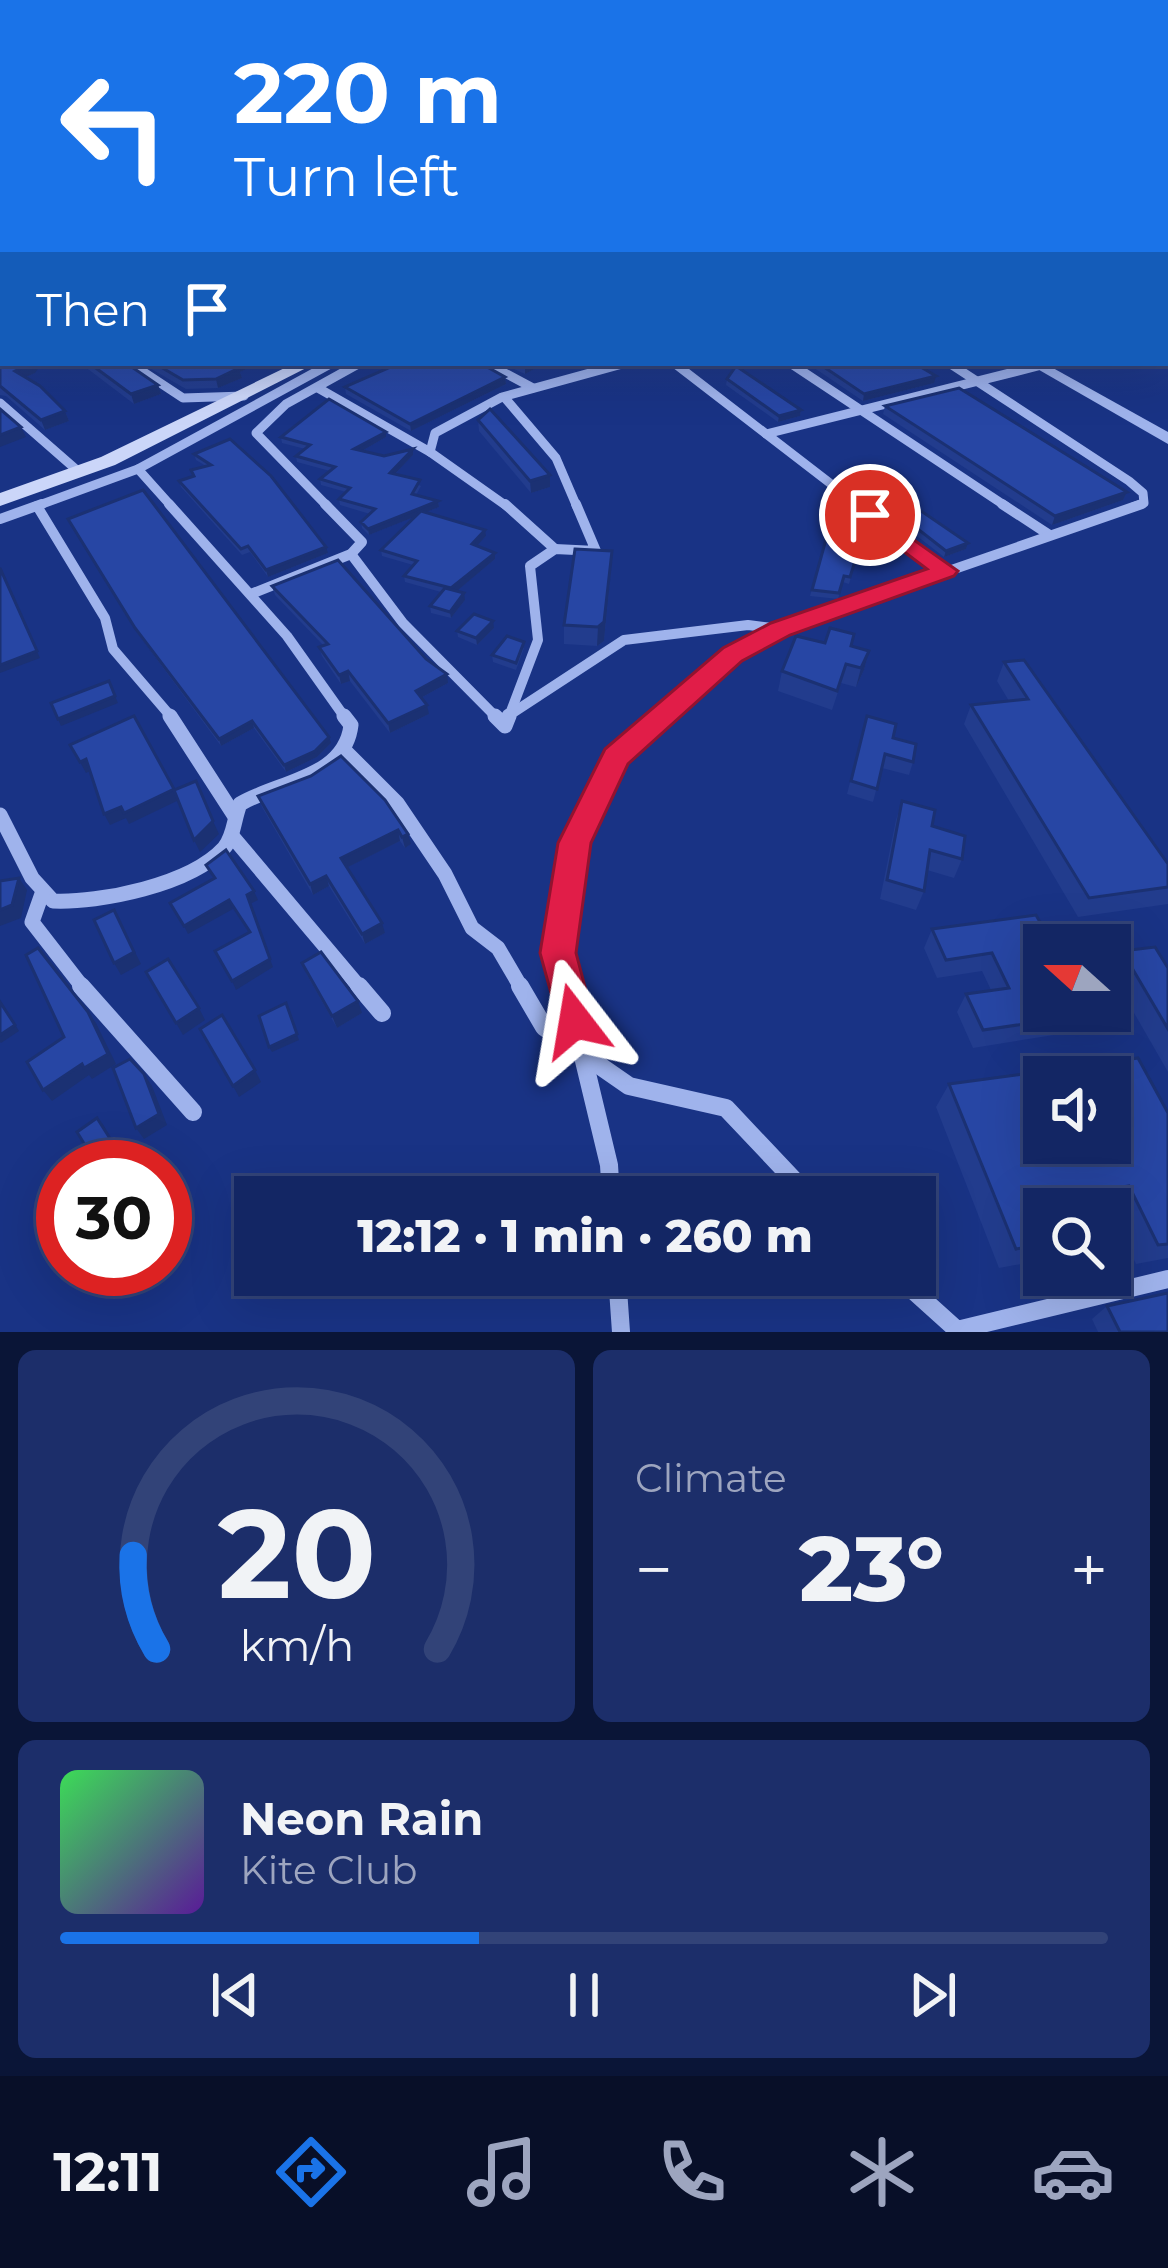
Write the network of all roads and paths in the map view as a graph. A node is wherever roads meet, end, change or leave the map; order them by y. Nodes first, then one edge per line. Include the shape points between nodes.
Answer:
1 (134, 366) edge
2 (303, 366) edge
3 (327, 366) edge
4 (354, 366) edge
5 (493, 366) edge
6 (615, 366) edge
7 (678, 366) edge
8 (795, 366) edge
9 (954, 366) edge
10 (1030, 366) edge
11 (1040, 366) edge
12 (980, 382) junction
13 (318, 388) junction
14 (533, 388) junction
15 (249, 396) junction
16 (505, 398) junction
17 (0, 403) edge
18 (863, 411) junction
19 (766, 434) junction
20 (1168, 439) edge
21 (430, 452) junction
22 (138, 469) junction
23 (79, 472) junction
24 (0, 500) edge
25 (37, 506) junction
26 (0, 519) edge
27 (1048, 534) junction
28 (555, 549) junction
29 (351, 554) junction
30 (945, 571) junction
31 (251, 594) junction
32 (781, 629) junction
33 (514, 712) junction
34 (345, 751) junction
35 (0, 815) edge
36 (234, 815) junction
37 (232, 836) junction
38 (43, 890) junction
39 (382, 1013) dead end
40 (584, 1054) junction
41 (193, 1112) dead end
42 (610, 1176) edge
43 (790, 1176) edge
44 (1168, 1279) edge
45 (618, 1296) edge
46 (919, 1296) edge
47 (621, 1332) edge

1 - 15 street via 182,398
2 - 15 main road
3 - 22 street
4 - 13 street
5 - 14 street
6 - 14 street
7 - 19 street
8 - 18 street
9 - 12 street
10 - 12 street
11 - 20 street
12 - 18 street
12 - 27 street via 1147,499
13 - 21 street
13 - 29 street via 274,411 256,433 361,539
14 - 16 street
15 - 23 main road
16 - 21 street via 451,421 435,433
16 - 28 street via 556,458 596,551
17 - 23 street
18 - 19 street
18 - 27 street
19 - 30 street
21 - 28 street
22 - 25 street
22 - 31 street
23 - 24 main road
25 - 26 street
25 - 36 street via 105,618 112,650 174,720
27 - 30 street
28 - 33 street via 530,566 538,640
29 - 31 street
29 - 33 street via 403,622 506,726
30 - 32 street
31 - 34 street via 351,725
32 - 33 street via 748,625 624,640
32 - 40 street via 733,654 616,757 574,843 558,953
34 - 36 street via 248,798
34 - 40 street via 397,803 544,1027
35 - 38 street
36 - 37 street
37 - 38 street via 204,861 112,897 71,904
37 - 39 street
38 - 41 street via 32,922
40 - 42 street
40 - 43 street via 629,1086 726,1108
44 - 46 street via 957,1330
45 - 47 street

